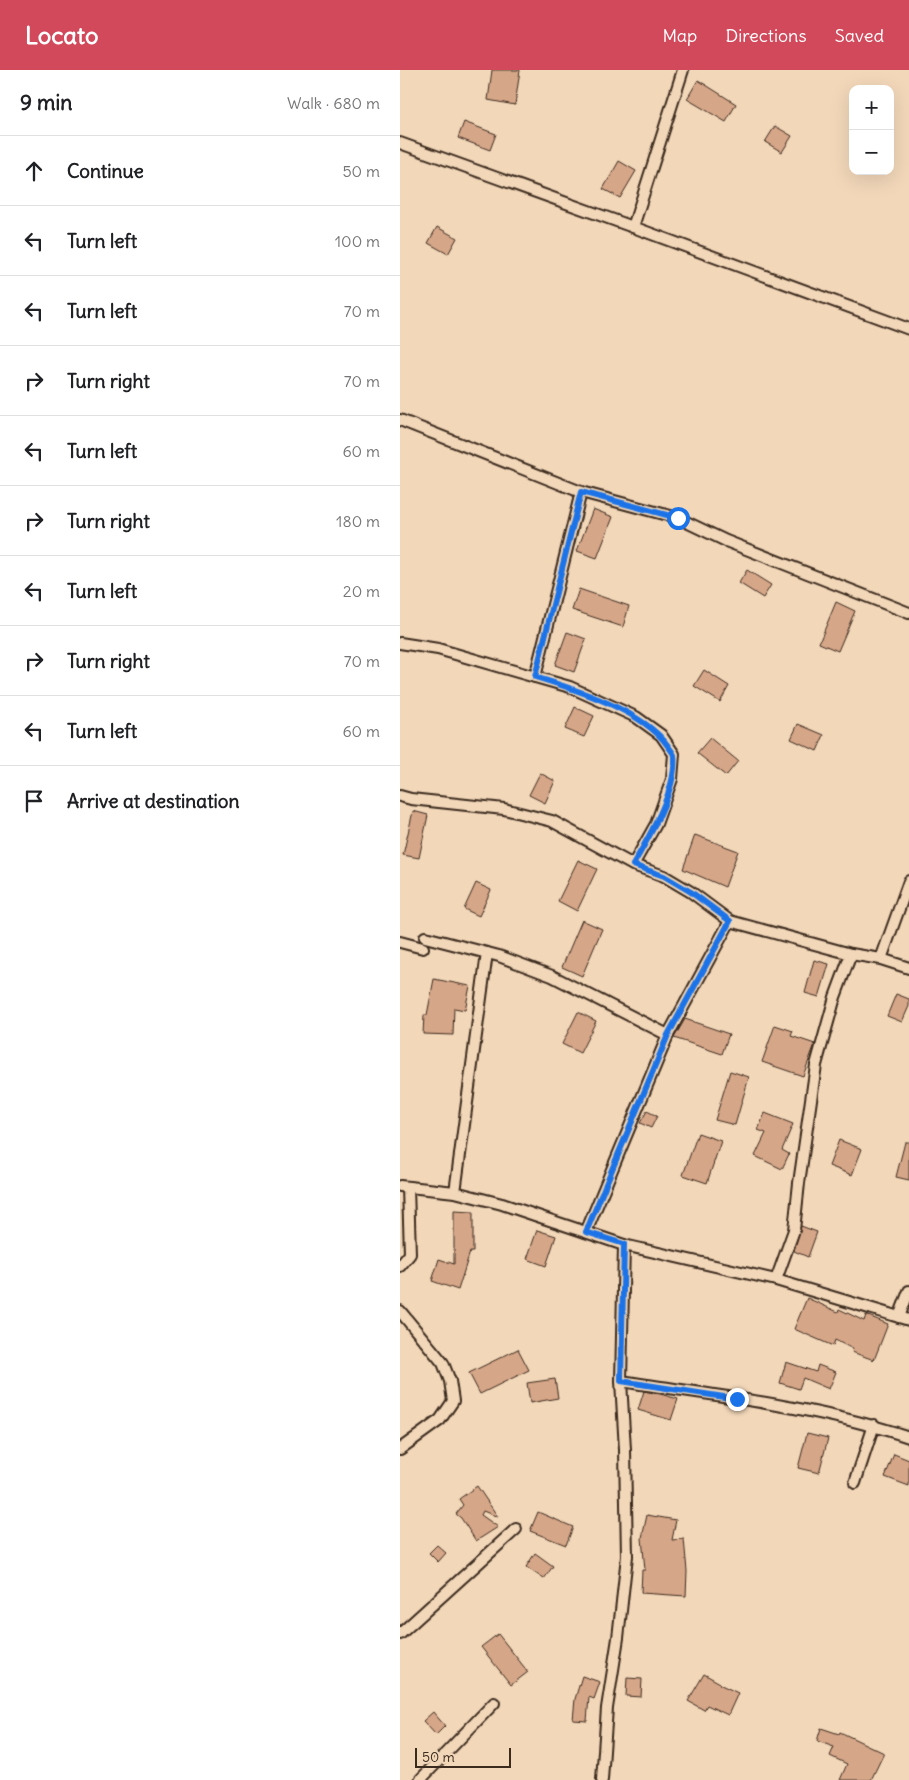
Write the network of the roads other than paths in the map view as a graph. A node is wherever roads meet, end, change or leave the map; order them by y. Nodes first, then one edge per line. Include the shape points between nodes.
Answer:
1 (683, 70) edge
2 (400, 144) edge
3 (632, 227) junction
4 (909, 330) edge
5 (400, 420) edge
6 (581, 492) junction
7 (908, 610) edge
8 (400, 643) edge
9 (535, 677) junction
10 (400, 796) edge
11 (633, 865) junction
12 (909, 881) edge
13 (730, 921) junction
14 (426, 937) dead end
15 (400, 942) edge
16 (423, 948) dead end
17 (487, 953) junction
18 (850, 954) junction
19 (881, 959) junction
20 (909, 968) edge
21 (668, 1035) junction
22 (404, 1186) edge
23 (455, 1192) junction
24 (586, 1232) junction
25 (624, 1244) junction
26 (400, 1266) edge
27 (776, 1280) junction
28 (909, 1291) edge
29 (400, 1311) edge
30 (904, 1318) edge
31 (621, 1381) junction
32 (874, 1425) junction
33 (909, 1437) edge
34 (400, 1449) edge
35 (855, 1482) dead end
36 (516, 1529) dead end
37 (400, 1634) edge
38 (494, 1703) dead end
39 (478, 1728) dead end
40 (421, 1780) edge
41 (602, 1780) edge

1 - 3 street
2 - 3 street
3 - 4 street
5 - 6 street
6 - 7 street via 678,518 726,541
6 - 9 street
8 - 9 street via 438,649
9 - 11 street via 570,688 636,717 661,735 674,754 672,779 656,824
10 - 11 street via 504,809 552,821
11 - 13 street via 664,876
12 - 19 street
13 - 18 street
13 - 21 street
14 - 17 street
15 - 16 street
17 - 21 street via 552,976
17 - 23 street
18 - 19 street
18 - 27 street via 816,1065 794,1230
19 - 20 street
21 - 24 street
22 - 23 street
22 - 26 street via 410,1254
23 - 24 street
24 - 25 street
25 - 27 street
25 - 31 street
27 - 30 street
28 - 30 street
29 - 34 street via 443,1363 454,1401 440,1420
31 - 32 street via 800,1408
31 - 41 street via 627,1556 607,1708
32 - 33 street
32 - 35 street
36 - 37 street
38 - 40 street
39 - 40 street

